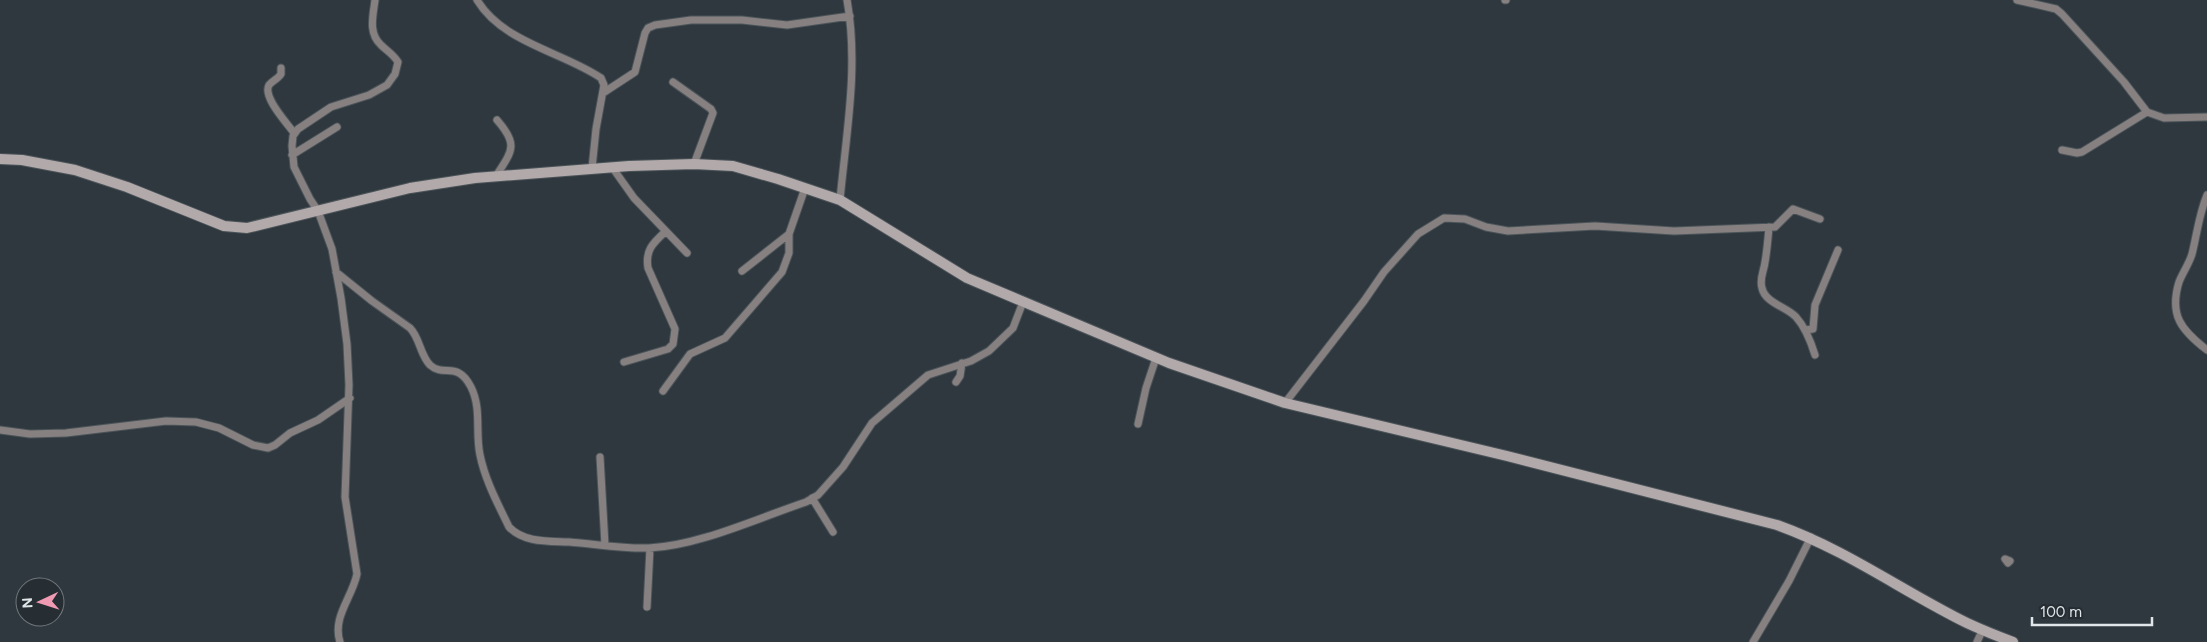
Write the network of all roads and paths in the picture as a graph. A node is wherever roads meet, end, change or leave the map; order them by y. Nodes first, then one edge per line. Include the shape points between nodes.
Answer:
1 (375, 0) edge
2 (477, 0) edge
3 (847, 0) edge
4 (2016, 0) edge
5 (850, 16) junction
6 (281, 68) dead end
7 (672, 82) dead end
8 (603, 93) junction
9 (2147, 112) junction
10 (2207, 117) edge
11 (497, 120) dead end
12 (337, 127) dead end
13 (294, 133) junction
14 (2062, 150) dead end
15 (292, 155) junction
16 (0, 158) edge
17 (694, 164) junction
18 (612, 167) junction
19 (592, 168) junction
20 (496, 176) junction
21 (805, 188) junction
22 (2207, 195) edge
23 (840, 200) junction
24 (318, 211) junction
25 (1820, 219) dead end
26 (1769, 227) junction
27 (666, 231) junction
28 (789, 234) junction
29 (1838, 250) dead end
30 (687, 253) dead end
31 (742, 271) dead end
32 (336, 272) junction
33 (1024, 302) junction
34 (1805, 330) junction
35 (2207, 350) edge
36 (1815, 355) dead end
37 (1156, 358) junction
38 (624, 362) dead end
39 (962, 363) junction
40 (956, 382) dead end
41 (663, 392) dead end
42 (350, 398) junction
43 (1285, 404) junction
44 (1138, 424) dead end
45 (0, 430) edge
46 (600, 457) dead end
47 (812, 498) junction
48 (833, 532) dead end
49 (1811, 537) junction
50 (605, 545) junction
51 (650, 548) junction
52 (647, 607) dead end
53 (1983, 630) junction
54 (340, 642) edge
55 (1752, 642) edge
56 (1977, 642) edge
57 (2012, 642) edge

1 - 13 street via 373,31 380,44 398,62 394,74 378,91 331,107
2 - 8 street via 495,21 531,44 601,78
3 - 5 street
4 - 9 street via 2056,9 2062,14
5 - 8 street via 788,25 742,20 691,20 655,25 645,33 635,72
5 - 23 street via 852,84
6 - 13 street via 281,74 268,91 272,104
7 - 17 street via 713,113
8 - 19 street
9 - 10 street via 2164,118
9 - 14 street via 2082,152
11 - 20 street via 512,143 510,154
12 - 15 street
13 - 15 street
15 - 24 street via 299,178
16 - 24 street via 75,170 224,226 247,228
17 - 18 street
17 - 21 street via 733,166
18 - 19 street
18 - 27 street via 634,198
19 - 20 street
20 - 24 street via 410,188
21 - 23 street
21 - 28 street
22 - 35 street via 2175,308 2179,321
23 - 33 street via 967,278
24 - 32 street via 332,249
25 - 26 street via 1793,209 1781,223
26 - 34 street via 1762,274 1764,295 1790,311
26 - 43 street via 1674,230 1595,226 1508,231 1465,219 1444,218 1418,234 1384,272
27 - 30 street
27 - 38 street via 652,244 647,259 675,329 673,344 668,349
28 - 31 street
28 - 41 street via 787,261 774,284 725,338 690,354
29 - 34 street via 1815,305 1813,329
32 - 42 street via 347,344
32 - 50 street via 410,328 431,366 462,374 475,398 479,453 484,472 515,533 544,540
33 - 37 street
33 - 39 street via 1013,328 1003,338 989,351
34 - 36 street
37 - 43 street
37 - 44 street
39 - 40 street
39 - 47 street via 928,375 872,422 843,467
42 - 45 street via 268,448 196,422 158,422 66,433 30,434
42 - 54 street via 344,497 357,574 337,625
43 - 49 street via 1722,510
46 - 50 street
47 - 48 street
47 - 51 street via 700,538
49 - 53 street
49 - 55 street
50 - 51 street
51 - 52 street
53 - 56 street
53 - 57 street

